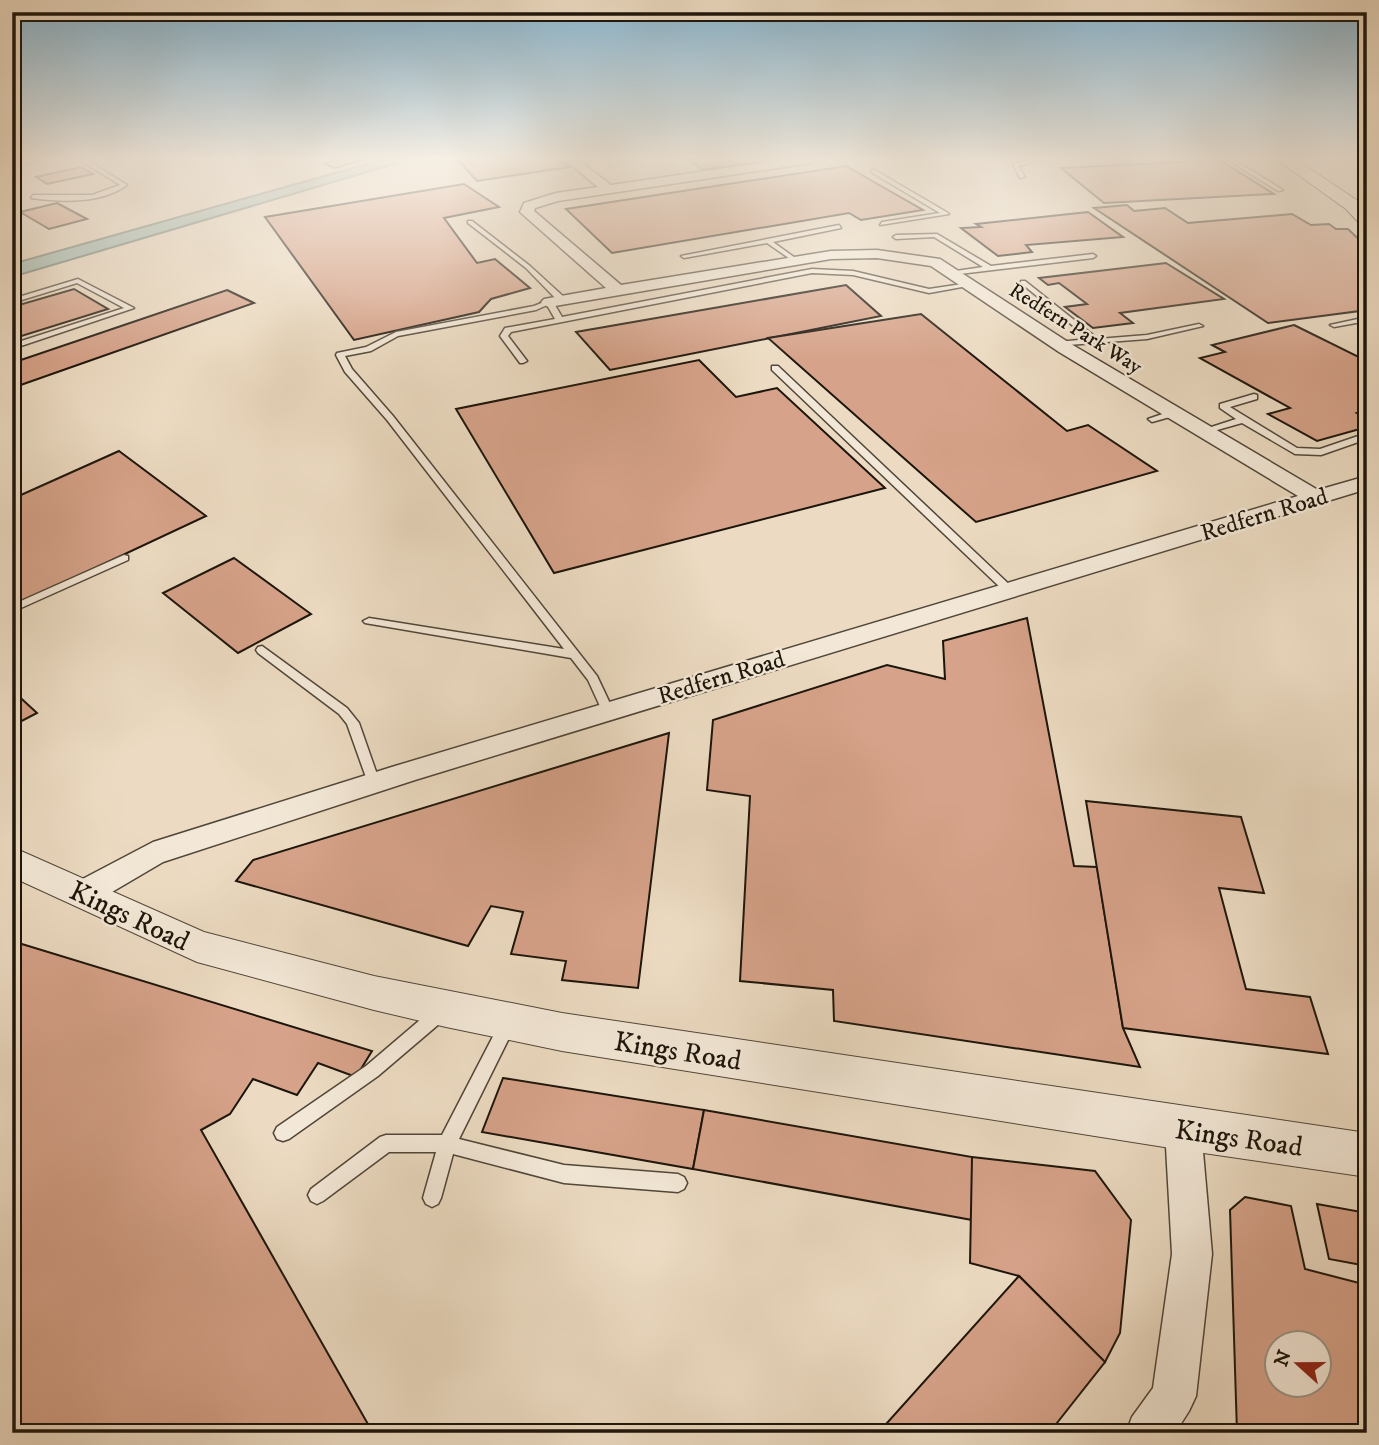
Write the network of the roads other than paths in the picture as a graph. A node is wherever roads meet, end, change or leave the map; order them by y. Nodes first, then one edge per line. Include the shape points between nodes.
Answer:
1 (476, 226) edge
2 (544, 226) edge
3 (885, 226) edge
4 (839, 227) dead end
5 (896, 237) junction
6 (768, 241) junction
7 (684, 256) dead end
8 (893, 256) junction
9 (1093, 256) dead end
10 (796, 261) junction
11 (989, 268) junction
12 (951, 273) junction
13 (1023, 282) dead end
14 (969, 285) junction
15 (618, 291) junction
16 (12, 301) edge
17 (556, 301) junction
18 (559, 318) junction
19 (1367, 319) edge
20 (1334, 325) dead end
21 (1199, 326) dead end
22 (1096, 341) junction
23 (1058, 344) junction
24 (12, 347) edge
25 (523, 361) dead end
26 (775, 368) dead end
27 (1254, 397) dead end
28 (1174, 413) junction
29 (1152, 419) dead end
30 (1243, 420) junction
31 (1203, 431) junction
32 (1367, 436) edge
33 (1367, 482) edge
34 (1316, 498) junction
35 (124, 558) dead end
36 (1009, 590) junction
37 (12, 609) edge
38 (369, 621) dead end
39 (262, 650) dead end
40 (575, 655) junction
41 (608, 712) junction
42 (374, 783) junction
43 (14, 864) edge
44 (84, 893) junction
45 (446, 1009) junction
46 (510, 1021) junction
47 (1183, 1129) junction
48 (283, 1133) dead end
49 (447, 1144) junction
50 (1367, 1155) edge
51 (678, 1183) dead end
52 (317, 1195) dead end
53 (432, 1198) dead end
54 (1148, 1433) edge

1 - 17 lane via 528,267
2 - 15 street
3 - 5 lane
4 - 6 lane
5 - 8 lane
5 - 11 lane via 935,235
6 - 7 lane
6 - 10 lane
8 - 10 street, Redfern Park Way via 831,255
8 - 12 street, Redfern Park Way via 935,262
9 - 11 lane
10 - 15 street, Redfern Park Way
11 - 12 lane
12 - 14 street, Redfern Park Way
13 - 22 lane
14 - 18 lane via 929,291 853,273 813,271
14 - 23 street, Redfern Park Way
15 - 17 street, Redfern Park Way
16 - 24 lane via 78,282 130,308
17 - 18 lane
17 - 40 lane via 396,334 368,349 340,355
18 - 25 lane via 508,330 503,336
19 - 20 lane
21 - 22 lane
22 - 23 lane
23 - 28 street, Redfern Park Way
26 - 36 lane
27 - 30 lane via 1223,406
28 - 29 lane
28 - 31 street, Redfern Park Way
30 - 31 lane
30 - 32 lane via 1295,452 1321,452
31 - 34 street, Redfern Park Way
33 - 34 street, Redfern Road
34 - 36 street, Redfern Road
35 - 37 lane
36 - 41 street, Redfern Road
38 - 40 lane
39 - 42 lane via 353,723
40 - 41 lane via 593,679
41 - 42 street, Redfern Road
42 - 44 street, Redfern Road via 153,854
43 - 44 street, Kings Road
44 - 45 street, Kings Road via 197,946
45 - 46 street, Kings Road
45 - 48 lane via 372,1071
46 - 47 street, Kings Road
46 - 49 lane
47 - 50 street, Kings Road
47 - 54 street via 1192,1254 1174,1396
49 - 51 lane via 564,1174
49 - 52 lane via 386,1143
49 - 53 lane

